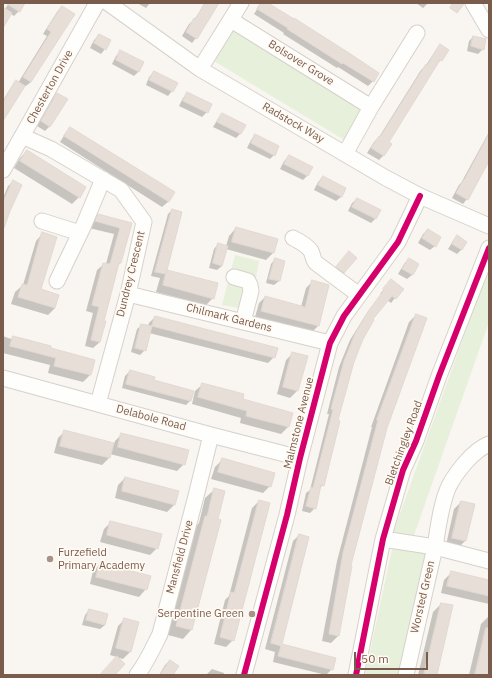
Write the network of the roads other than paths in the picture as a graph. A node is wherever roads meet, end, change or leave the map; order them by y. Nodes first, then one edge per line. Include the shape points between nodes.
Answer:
1 (97, 3) edge
2 (108, 3) edge
3 (241, 3) edge
4 (473, 3) edge
5 (230, 20) junction
6 (489, 30) edge
7 (416, 33) dead end
8 (200, 69) junction
9 (371, 107) junction
10 (22, 136) junction
11 (345, 154) junction
12 (3, 170) edge
13 (103, 179) junction
14 (420, 196) junction
15 (42, 221) dead end
16 (489, 226) edge
17 (80, 233) junction
18 (293, 238) dead end
19 (489, 248) edge
20 (234, 277) dead end
21 (57, 281) dead end
22 (128, 294) junction
23 (359, 295) junction
24 (243, 322) junction
25 (330, 343) junction
26 (3, 378) edge
27 (98, 404) junction
28 (211, 435) junction
29 (489, 444) edge
30 (300, 458) junction
31 (383, 539) junction
32 (435, 547) junction
33 (489, 561) edge
34 (137, 675) edge
35 (244, 675) edge
36 (356, 675) edge
37 (406, 675) edge

1 - 10 street, Chesterton Drive
2 - 8 street, Radstock Way
3 - 5 street
4 - 6 street
5 - 8 street
5 - 9 street, Bolsover Grove
7 - 9 street
8 - 11 street, Radstock Way
9 - 11 street
10 - 12 street, Chesterton Drive
10 - 13 street, Dundrey Crescent
11 - 14 street, Radstock Way
13 - 17 street
13 - 22 street, Dundrey Crescent via 121,190 144,222
14 - 16 street, Radstock Way
14 - 23 street, Malmstone Avenue via 398,242
15 - 17 street
17 - 21 street
18 - 23 street via 309,247 316,263
19 - 31 street, Bletchingley Road via 438,376 416,441 402,470
20 - 24 street via 248,281 251,291
22 - 24 street, Chilmark Gardens
22 - 27 street, Dundrey Crescent
23 - 25 street, Malmstone Avenue
24 - 25 street, Chilmark Gardens
25 - 30 street, Malmstone Avenue
26 - 27 street, Delabole Road
27 - 28 street, Delabole Road
28 - 30 street, Delabole Road
28 - 34 street, Mansfield Drive via 160,634
29 - 32 street via 481,447 470,457 458,470 449,486
30 - 35 street, Malmstone Avenue
31 - 32 street, Worsted Green
31 - 36 street, Bletchingley Road
32 - 33 street
32 - 37 street, Worsted Green

